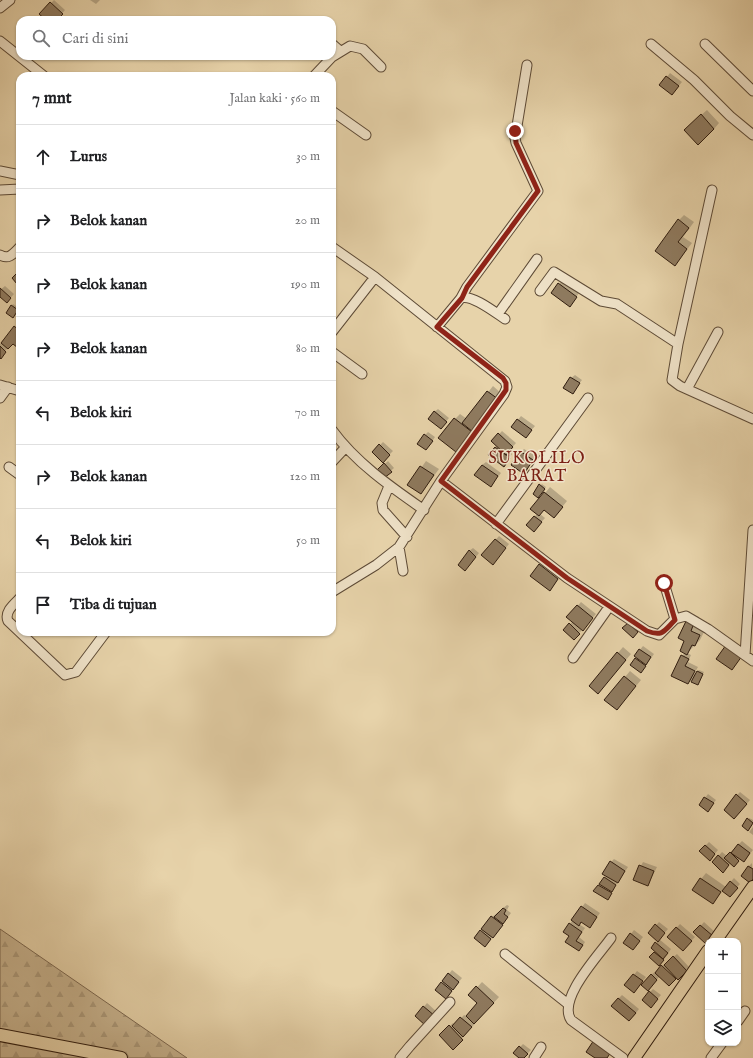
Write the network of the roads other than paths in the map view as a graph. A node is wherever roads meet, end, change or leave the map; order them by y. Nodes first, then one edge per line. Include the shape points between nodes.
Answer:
1 (10, 0) edge
2 (0, 8) edge
3 (0, 41) edge
4 (651, 44) dead end
5 (705, 44) dead end
6 (336, 48) edge
7 (340, 51) junction
8 (16, 54) edge
9 (336, 54) edge
10 (24, 60) edge
11 (329, 60) edge
12 (527, 65) dead end
13 (381, 67) dead end
14 (39, 72) edge
15 (318, 72) edge
16 (753, 91) edge
17 (336, 113) edge
18 (366, 134) dead end
19 (753, 135) edge
20 (0, 171) edge
21 (16, 174) edge
22 (0, 190) edge
23 (16, 190) edge
24 (712, 190) dead end
25 (336, 250) edge
26 (16, 251) edge
27 (0, 255) edge
28 (537, 259) dead end
29 (375, 277) junction
30 (540, 291) dead end
31 (462, 298) junction
32 (336, 327) edge
33 (437, 327) junction
34 (718, 332) dead end
35 (678, 344) junction
36 (336, 355) edge
37 (362, 374) dead end
38 (4, 386) edge
39 (687, 389) junction
40 (16, 390) edge
41 (0, 398) edge
42 (588, 398) dead end
43 (753, 419) edge
44 (336, 435) edge
45 (346, 447) junction
46 (336, 458) edge
47 (9, 467) dead end
48 (16, 472) edge
49 (441, 481) junction
50 (389, 486) junction
51 (424, 510) junction
52 (496, 524) junction
53 (753, 530) edge
54 (407, 537) junction
55 (399, 547) junction
56 (403, 571) dead end
57 (664, 583) dead end
58 (336, 589) edge
59 (16, 602) edge
60 (609, 607) junction
61 (675, 620) junction
62 (16, 629) edge
63 (24, 636) edge
64 (103, 636) edge
65 (745, 655) junction
66 (573, 658) dead end
67 (753, 661) edge
68 (753, 887) edge
69 (611, 938) dead end
70 (717, 938) edge
71 (505, 954) dead end
72 (705, 955) edge
73 (450, 1002) dead end
74 (568, 1004) junction
75 (745, 1011) dead end
76 (741, 1017) edge
77 (0, 1035) edge
78 (720, 1046) edge
79 (541, 1047) dead end
80 (121, 1058) edge
81 (400, 1058) edge
82 (534, 1058) edge
83 (623, 1058) edge
84 (634, 1058) edge
85 (711, 1058) edge

1 - 2 street
3 - 8 street
4 - 19 street
5 - 16 street
6 - 7 street
7 - 9 street
7 - 13 street via 350,46 358,46
10 - 14 street
11 - 15 street
12 - 31 street via 516,143 538,191 467,287
17 - 18 street
20 - 21 street
22 - 23 street
24 - 35 street
25 - 29 street
26 - 27 street via 9,257
28 - 31 street via 502,316 476,300
29 - 32 street
29 - 33 street
30 - 35 street via 554,272 601,302 617,304
31 - 33 street
33 - 49 street via 503,378 507,387
34 - 39 street
35 - 39 street via 672,380
36 - 37 street
38 - 40 street
38 - 41 street
39 - 43 street
42 - 52 street
44 - 45 street
45 - 46 street
45 - 50 street
47 - 48 street
49 - 51 street
49 - 52 street
50 - 51 street
50 - 54 street via 382,503 383,510
51 - 54 street
52 - 60 street
53 - 65 street
54 - 55 street
55 - 56 street
55 - 58 street
57 - 61 street
59 - 62 street via 6,617
60 - 61 street via 657,635
60 - 66 street
61 - 65 street via 686,616 708,628
63 - 64 street via 65,675 76,672
65 - 67 street
68 - 70 main road
69 - 74 street via 577,984
71 - 74 street
72 - 84 main road
73 - 81 street
74 - 83 street via 571,1020
75 - 76 street
77 - 80 main road
78 - 85 street
79 - 82 street

